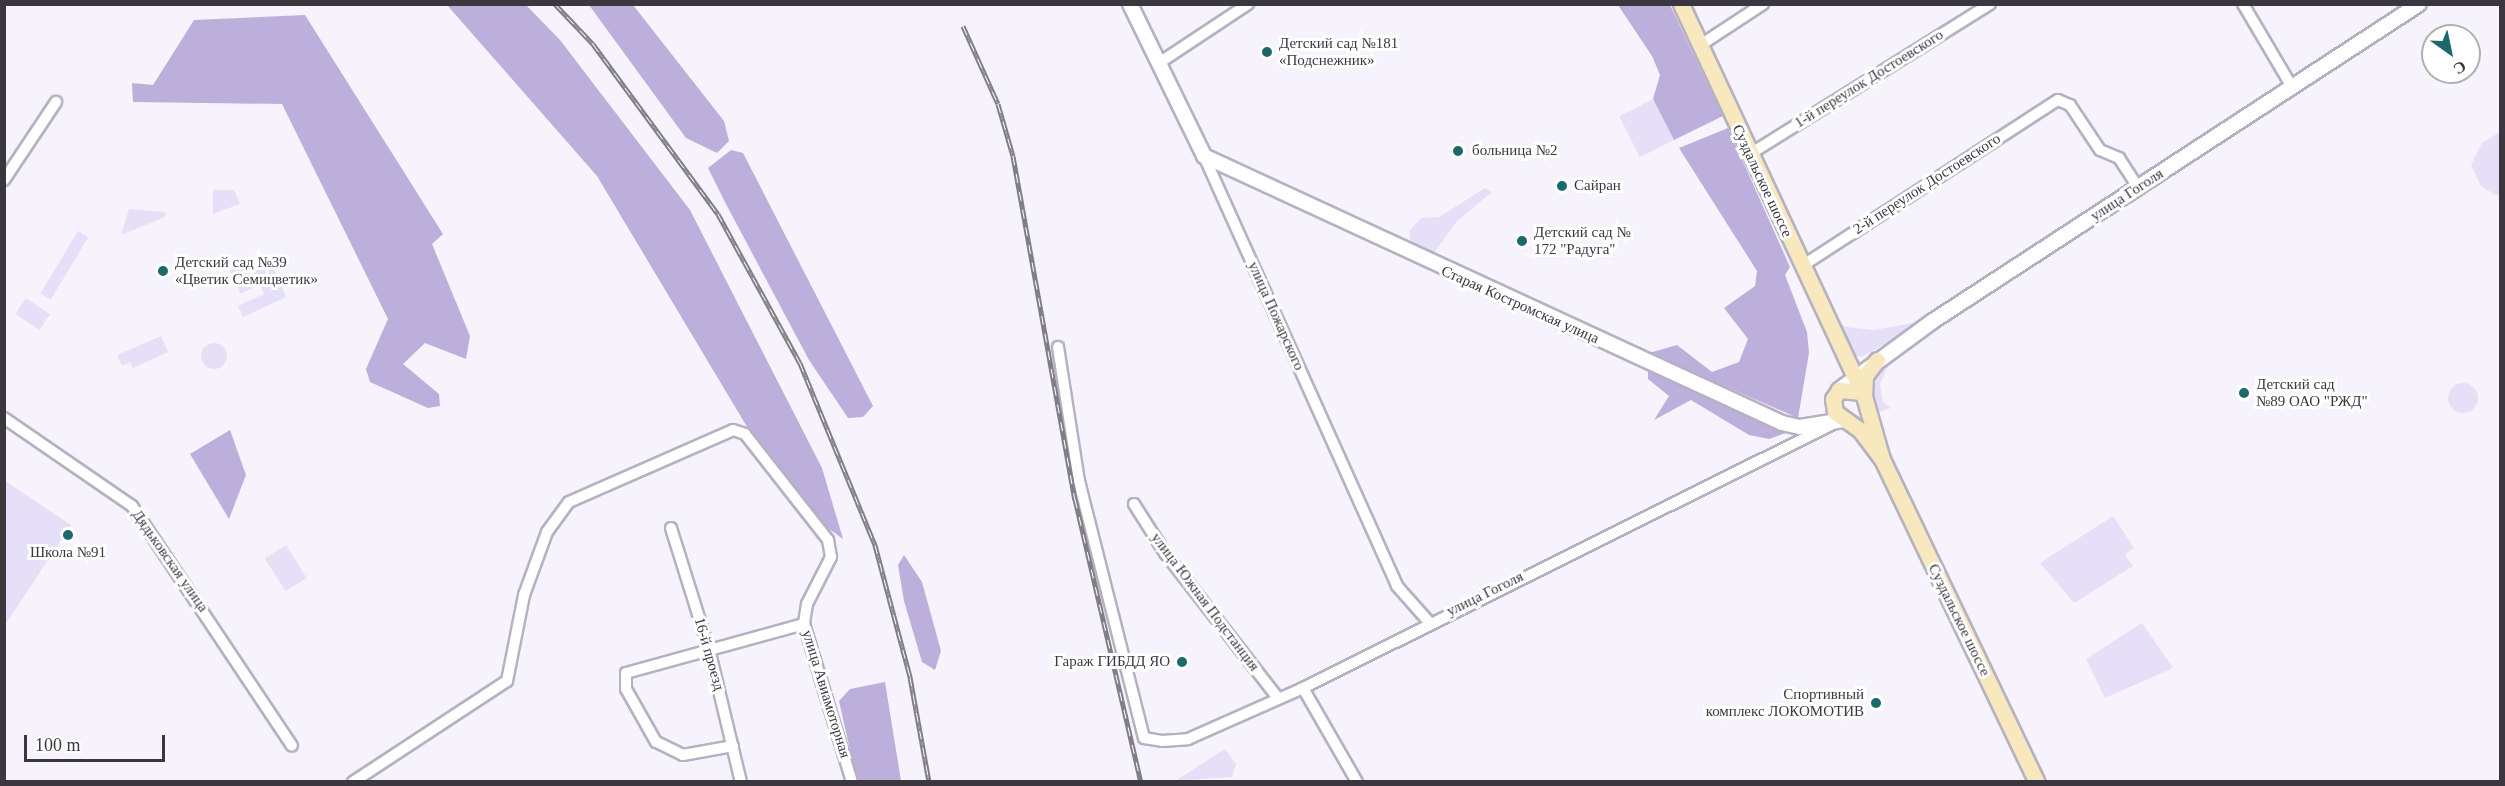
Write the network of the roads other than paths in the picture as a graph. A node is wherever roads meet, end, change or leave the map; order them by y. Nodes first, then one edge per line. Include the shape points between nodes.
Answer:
1 (1130, 4) edge
2 (1248, 4) edge
3 (1681, 4) edge
4 (1764, 4) edge
5 (1990, 4) edge
6 (2243, 4) edge
7 (2418, 4) edge
8 (1699, 46) junction
9 (1159, 63) junction
10 (2292, 87) junction
11 (56, 102) dead end
12 (1750, 154) junction
13 (1204, 156) junction
14 (4, 180) edge
15 (2138, 187) junction
16 (1802, 267) junction
17 (1058, 347) dead end
18 (1843, 358) junction
19 (1877, 360) junction
20 (1861, 392) junction
21 (1836, 395) junction
22 (4, 418) edge
23 (1843, 420) junction
24 (1816, 426) junction
25 (1805, 438) junction
26 (1882, 459) junction
27 (1134, 504) dead end
28 (671, 528) dead end
29 (1429, 622) junction
30 (804, 624) junction
31 (709, 649) junction
32 (1303, 688) junction
33 (1278, 698) junction
34 (733, 746) junction
35 (292, 747) dead end
36 (353, 782) edge
37 (741, 782) edge
38 (852, 782) edge
39 (1357, 782) edge
40 (2037, 782) edge

1 - 9 street, улица Пожарского
2 - 9 street
3 - 8 main road, Суздальское шоссе
4 - 8 street
5 - 12 street, 1-й переулок Достоевского
6 - 10 street
7 - 10 street, улица Гоголя
8 - 12 main road, Суздальское шоссе
9 - 13 street, улица Пожарского
10 - 15 street, улица Гоголя
11 - 14 street
12 - 16 main road, Суздальское шоссе
13 - 24 street, Старая Костромская улица via 1782,423
13 - 29 street, улица Пожарского via 1397,585
15 - 16 street, 2-й переулок Достоевского via 2119,158 2100,150 2070,105 2054,102
15 - 19 street, улица Гоголя
16 - 18 main road, Суздальское шоссе
17 - 33 street, улица Гоголя via 1079,481 1144,738 1188,739
18 - 19 street via 1859,366
18 - 20 main road, Суздальское шоссе
18 - 21 main road, Суздальское шоссе
19 - 20 main road via 1865,376
20 - 21 main road
20 - 23 main road via 1861,416
20 - 26 main road, Суздальское шоссе
21 - 23 main road, Суздальское шоссе
21 - 24 street, улица Гоголя
22 - 35 street, Дядьковская улица via 132,506
23 - 24 street, Старая Костромская улица
23 - 25 street, улица Гоголя
23 - 26 main road, Суздальское шоссе
24 - 25 street, улица Гоголя
25 - 29 street, улица Гоголя
26 - 40 main road, Суздальское шоссе
27 - 33 street, улица Южная Подстанция via 1165,554
28 - 31 street, 16-й проезд
29 - 32 street, улица Гоголя
30 - 31 street
30 - 36 street, улица Авиамоторная via 807,604 831,557 828,540 738,430 568,502 547,532 527,585 507,681
30 - 38 street, улица Авиамоторная
31 - 34 street, 16-й проезд
31 - 34 street via 630,670 626,689 656,742 683,755
32 - 33 street, улица Гоголя
32 - 39 street
34 - 37 street, 16-й проезд

